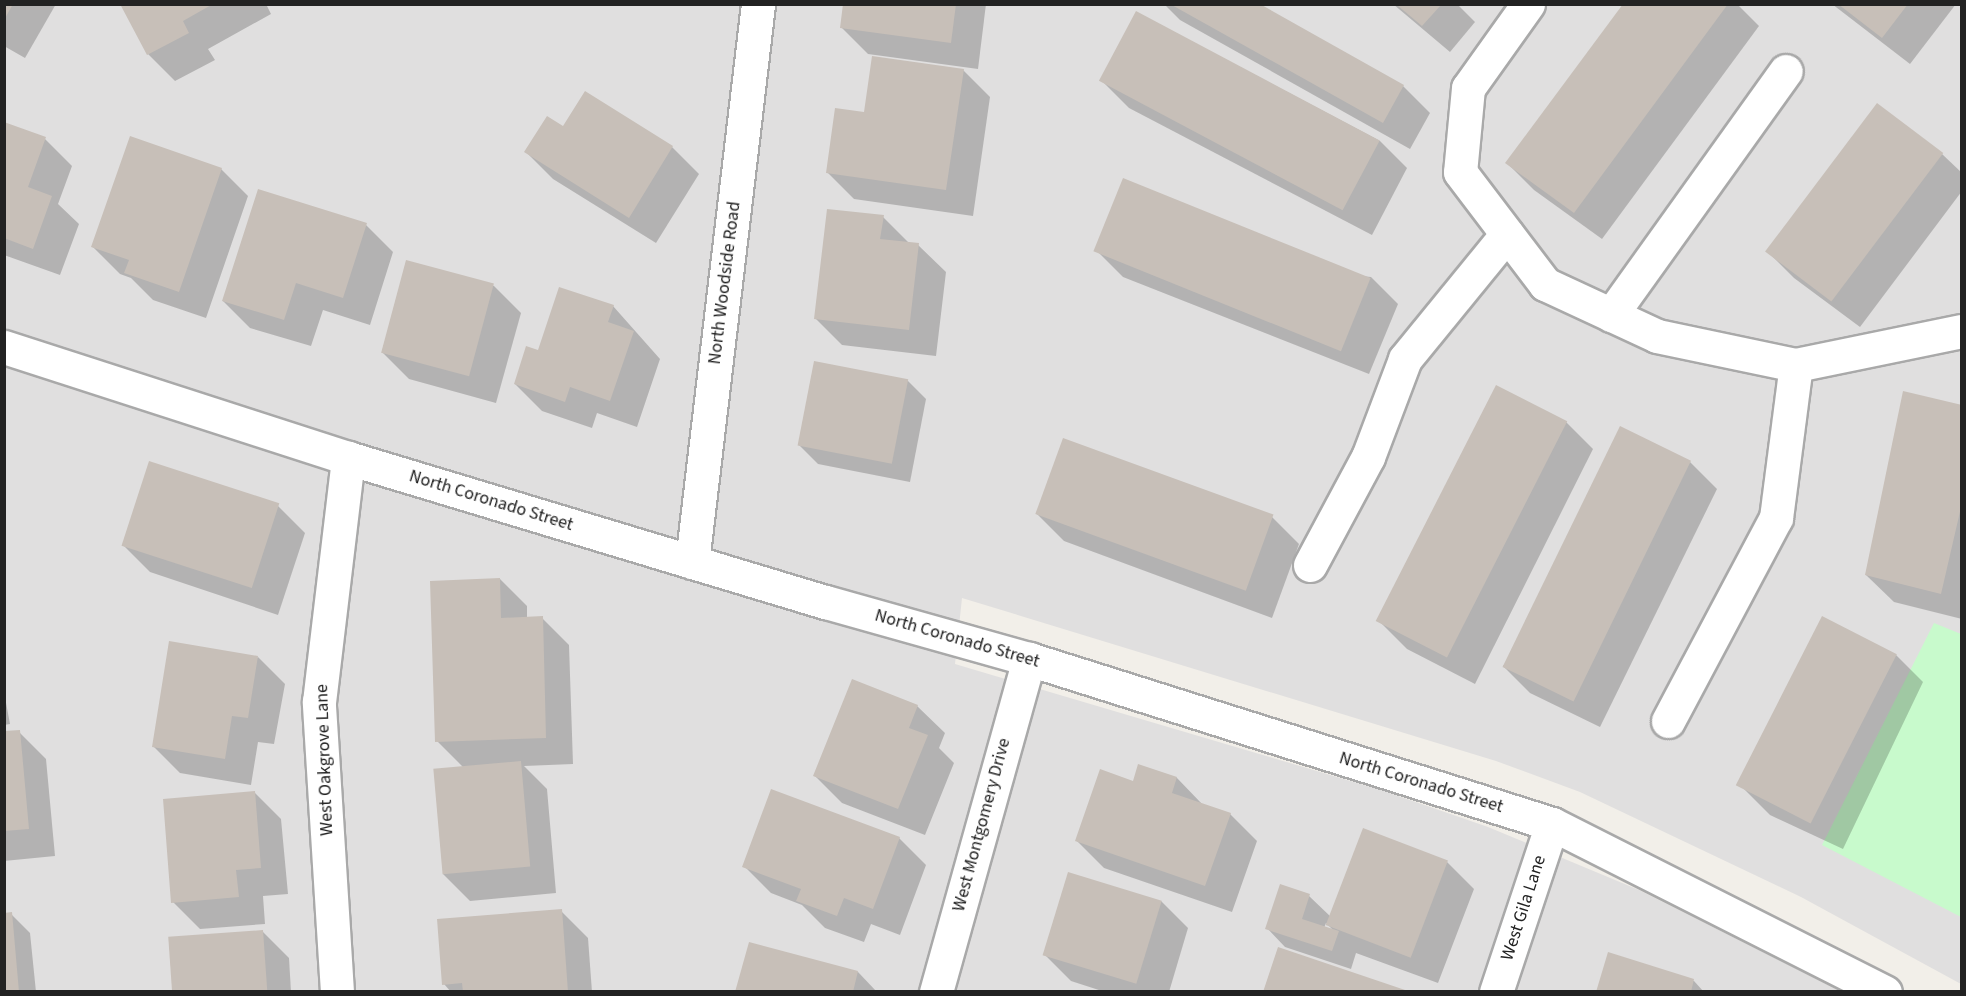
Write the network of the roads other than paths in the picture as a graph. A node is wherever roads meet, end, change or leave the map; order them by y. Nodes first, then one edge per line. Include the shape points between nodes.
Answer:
1 (758, 4) edge
2 (1528, 4) edge
3 (1786, 71) dead end
4 (1507, 234) junction
5 (1611, 315) junction
6 (1962, 331) edge
7 (4, 347) edge
8 (1796, 365) junction
9 (348, 458) junction
10 (692, 562) junction
11 (1310, 565) dead end
12 (1029, 659) junction
13 (1668, 721) dead end
14 (1552, 824) junction
15 (337, 992) edge
16 (936, 992) edge
17 (1496, 992) edge
18 (1885, 992) edge

1 - 10 street, North Woodside Road
2 - 4 street via 1468,88 1460,172
3 - 5 street
4 - 5 street via 1545,284
4 - 11 street via 1406,359 1368,457
5 - 8 street via 1657,336
6 - 8 street
7 - 9 street, North Coronado Street
8 - 13 street via 1776,518
9 - 10 street, North Coronado Street
9 - 15 street, West Oakgrove Lane via 319,702
10 - 12 street, North Coronado Street
12 - 14 street, North Coronado Street
12 - 16 street, West Montgomery Drive
14 - 17 street, West Gila Lane
14 - 18 street, North Coronado Street

